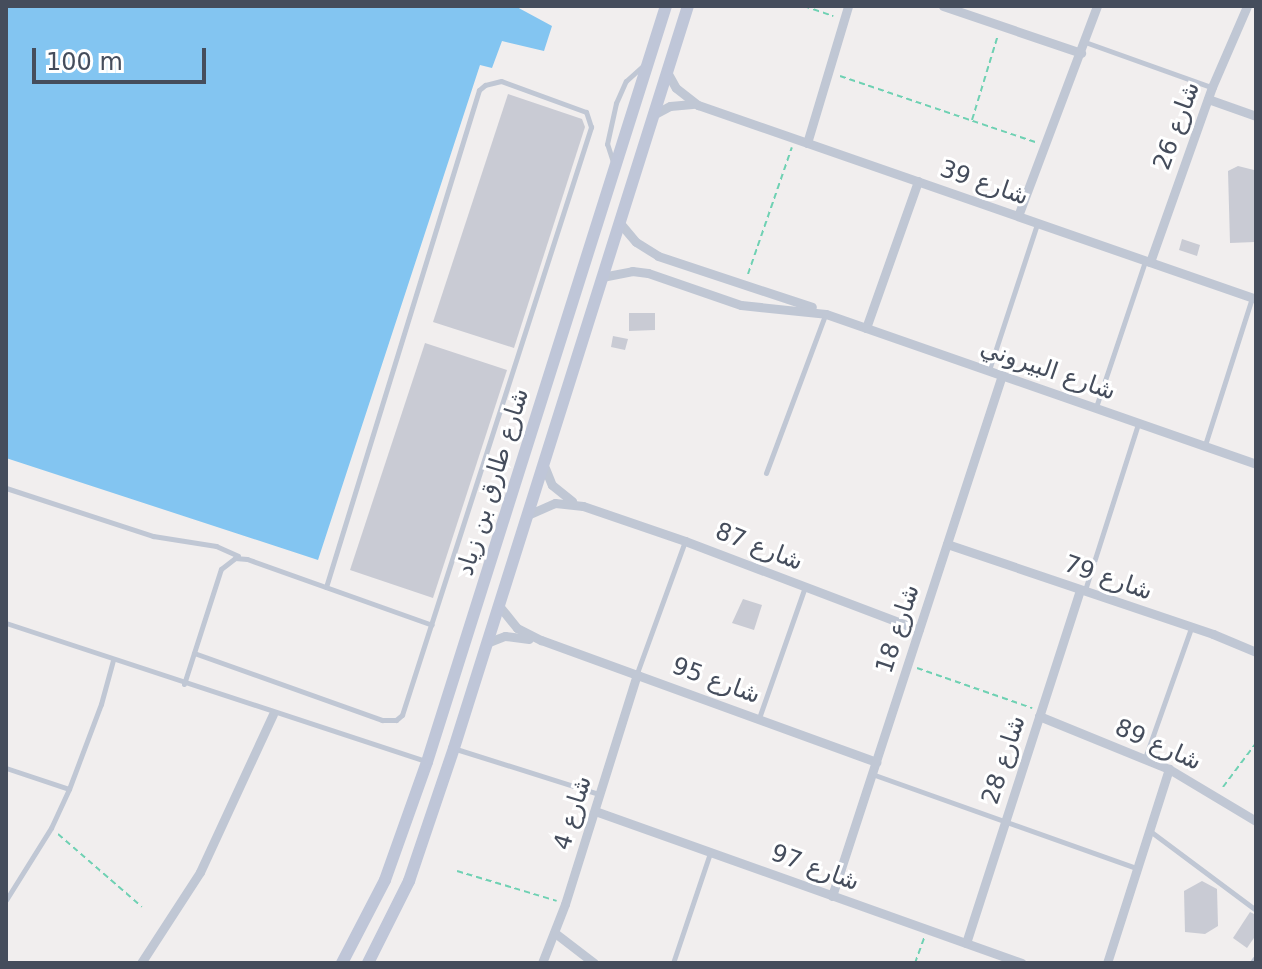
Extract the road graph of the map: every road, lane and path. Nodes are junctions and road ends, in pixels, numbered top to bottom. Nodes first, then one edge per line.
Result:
1 (666, 6) edge
2 (688, 6) edge
3 (804, 6) edge
4 (848, 6) edge
5 (854, 6) edge
6 (943, 6) edge
7 (1097, 6) edge
8 (1247, 6) edge
9 (956, 8) edge
10 (846, 20) junction
11 (1001, 26) junction
12 (1084, 42) junction
13 (1081, 53) junction
14 (667, 72) junction
15 (829, 72) junction
16 (1212, 87) junction
17 (1208, 99) junction
18 (698, 105) junction
19 (653, 115) junction
20 (1256, 116) edge
21 (972, 120) junction
22 (795, 139) junction
23 (807, 143) junction
24 (1044, 144) junction
25 (918, 181) junction
26 (1018, 216) junction
27 (619, 222) junction
28 (1037, 223) junction
29 (1147, 261) junction
30 (602, 277) junction
31 (744, 286) junction
32 (1255, 295) edge
33 (826, 314) junction
34 (866, 328) junction
35 (989, 370) junction
36 (1002, 375) junction
37 (1096, 408) junction
38 (1138, 422) junction
39 (1205, 445) junction
40 (1256, 464) edge
41 (545, 468) junction
42 (766, 473) dead end
43 (6, 488) edge
44 (583, 506) junction
45 (530, 514) junction
46 (685, 541) junction
47 (947, 544) junction
48 (241, 558) junction
49 (805, 586) junction
50 (326, 587) junction
51 (1082, 590) junction
52 (479, 600) junction
53 (500, 607) junction
54 (6, 623) edge
55 (432, 625) junction
56 (1191, 627) junction
57 (919, 630) junction
58 (541, 640) junction
59 (489, 642) junction
60 (1256, 652) edge
61 (194, 653) junction
62 (113, 660) junction
63 (908, 665) junction
64 (637, 674) junction
65 (184, 684) junction
66 (273, 714) junction
67 (1040, 714) junction
68 (759, 718) junction
69 (1256, 743) edge
70 (454, 748) junction
71 (1144, 759) junction
72 (427, 762) junction
73 (876, 762) junction
74 (6, 768) edge
75 (1169, 769) junction
76 (872, 774) junction
77 (69, 789) junction
78 (600, 794) junction
79 (1217, 795) junction
80 (595, 811) junction
81 (1005, 821) junction
82 (1256, 821) edge
83 (51, 828) junction
84 (1149, 830) junction
85 (710, 852) junction
86 (1137, 868) junction
87 (457, 871) dead end
88 (7, 896) edge
89 (832, 896) junction
90 (565, 904) junction
91 (142, 907) dead end
92 (1256, 910) edge
93 (926, 929) junction
94 (555, 933) junction
95 (966, 943) junction
96 (369, 962) edge
97 (141, 963) edge
98 (342, 963) edge
99 (542, 963) edge
100 (594, 963) edge
101 (673, 963) edge
102 (915, 963) edge
103 (1022, 963) edge
104 (1107, 963) edge

1 - 52 main road, شارع طارق بن زياد
2 - 14 main road, شارع طارق بن زياد
3 - 10 path
4 - 10 street
5 - 10 street
6 - 9 street
7 - 12 street
8 - 16 street, شارع 26
9 - 11 street
10 - 15 street
11 - 13 street
11 - 21 path
12 - 13 street
12 - 16 lane
13 - 24 street
14 - 18 street, شارع 39
14 - 19 main road, شارع طارق بن زياد
15 - 21 path
15 - 23 street
16 - 17 street, شارع 26
17 - 20 street
17 - 29 street, شارع 26
18 - 19 street, شارع 39
18 - 22 street, شارع 39
19 - 27 main road, شارع طارق بن زياد
21 - 24 path
22 - 23 street, شارع 39
22 - 31 path
23 - 25 street, شارع 39
24 - 26 street
25 - 26 street, شارع 39
25 - 34 street
26 - 28 street, شارع 39
27 - 30 main road, شارع طارق بن زياد
27 - 31 street, شارع البيروني
28 - 29 street, شارع 39
28 - 35 lane
29 - 32 street, شارع 39
29 - 37 lane
30 - 33 street, شارع البيروني
30 - 41 main road, شارع طارق بن زياد
31 - 33 street, شارع البيروني
32 - 39 lane
33 - 34 street, شارع البيروني
33 - 42 lane
34 - 35 street, شارع البيروني
35 - 36 street, شارع البيروني
36 - 37 street, شارع البيروني
36 - 47 street, شارع 18
37 - 38 street, شارع البيروني
38 - 39 street, شارع البيروني
38 - 51 lane
39 - 40 street, شارع البيروني
41 - 44 street, شارع 87
41 - 45 main road, شارع طارق بن زياد
43 - 48 lane
44 - 45 street, شارع 87
44 - 46 street, شارع 87
45 - 53 main road, شارع طارق بن زياد
46 - 49 street, شارع 87
46 - 64 lane
47 - 51 street, شارع 79
47 - 57 street, شارع 18
48 - 50 lane
48 - 61 lane
49 - 57 street, شارع 87
49 - 68 lane
50 - 55 lane
50 - 55 lane
51 - 56 street, شارع 79
51 - 67 street, شارع 28
52 - 53 main road
52 - 72 main road, شارع طارق بن زياد
53 - 58 street, شارع 95
53 - 59 main road, شارع طارق بن زياد
54 - 62 lane
55 - 61 lane
56 - 60 street, شارع 79
56 - 71 lane
57 - 63 street, شارع 18
58 - 59 street, شارع 95
58 - 64 street, شارع 95
59 - 70 main road, شارع طارق بن زياد
61 - 65 lane
62 - 65 lane
62 - 77 lane
63 - 67 path
63 - 73 street, شارع 18
64 - 68 street, شارع 95
64 - 78 street, شارع 4
65 - 66 lane
66 - 72 lane
66 - 97 street
67 - 71 street, شارع 89
67 - 81 street, شارع 28
68 - 73 street, شارع 95
69 - 79 path
70 - 78 lane
70 - 96 main road, شارع طارق بن زياد
71 - 75 street, شارع 89
72 - 98 main road, شارع طارق بن زياد
73 - 76 street, شارع 18
74 - 77 lane
75 - 79 street, شارع 89
75 - 84 street
76 - 81 lane
76 - 89 street, شارع 18
77 - 83 lane
78 - 80 street, شارع 4
79 - 82 street, شارع 89
80 - 85 street, شارع 97
80 - 90 street, شارع 4
81 - 86 lane
81 - 95 street, شارع 28
83 - 88 lane
83 - 91 path
84 - 86 street
84 - 92 lane
85 - 89 street, شارع 97
85 - 101 lane
86 - 104 street
87 - 90 path
89 - 93 street, شارع 97
90 - 94 street, شارع 4
93 - 95 street, شارع 97
93 - 102 path
94 - 99 street, شارع 4
94 - 100 street
95 - 103 street, شارع 97

